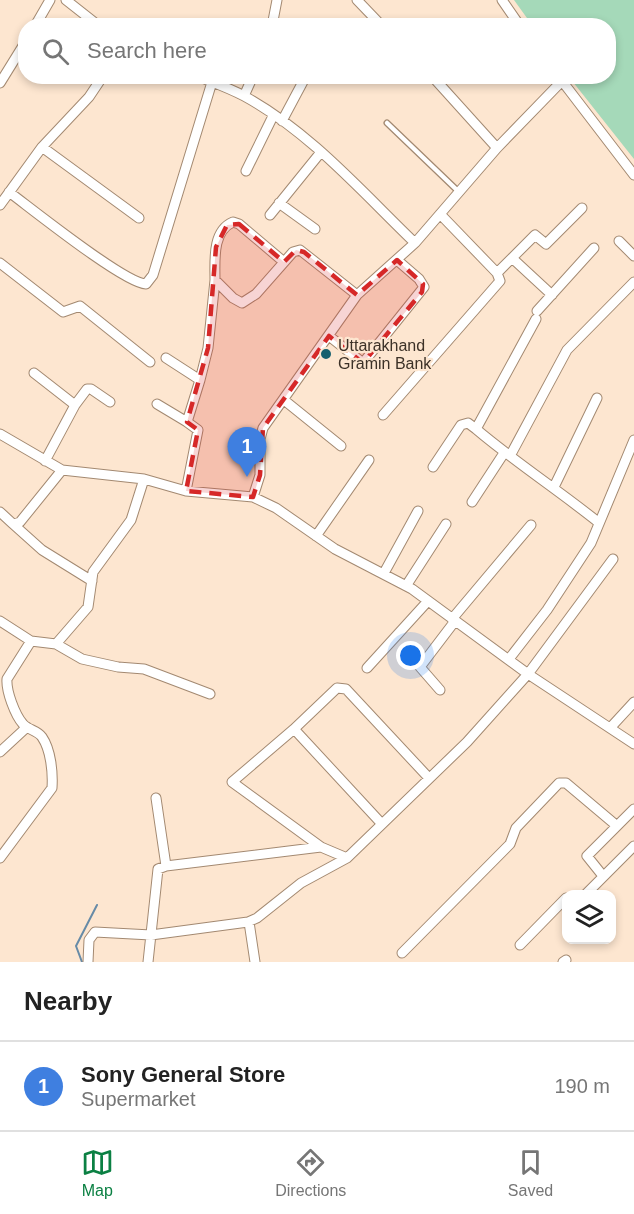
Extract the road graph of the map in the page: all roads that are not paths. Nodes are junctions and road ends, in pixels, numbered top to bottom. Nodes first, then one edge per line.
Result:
1 (50, 0) edge
2 (66, 0) edge
3 (277, 0) edge
4 (357, 0) edge
5 (501, 0) edge
6 (40, 18) edge
7 (89, 18) edge
8 (274, 18) edge
9 (374, 18) edge
10 (514, 18) edge
11 (18, 54) edge
12 (0, 83) edge
13 (98, 84) edge
14 (211, 84) edge
15 (217, 84) edge
16 (250, 84) edge
17 (302, 84) edge
18 (439, 84) edge
19 (555, 84) edge
20 (564, 84) edge
21 (244, 96) junction
22 (273, 116) junction
23 (282, 121) junction
24 (387, 123) dead end
25 (42, 147) junction
26 (497, 148) junction
27 (321, 152) junction
28 (246, 171) dead end
29 (634, 175) edge
30 (9, 192) junction
31 (459, 192) junction
32 (279, 203) junction
33 (0, 205) edge
34 (582, 208) dead end
35 (440, 214) junction
36 (270, 215) dead end
37 (139, 218) dead end
38 (315, 229) dead end
39 (619, 241) dead end
40 (415, 243) junction
41 (594, 248) dead end
42 (634, 256) edge
43 (512, 258) junction
44 (397, 260) junction
45 (284, 262) junction
46 (0, 263) edge
47 (497, 273) junction
48 (215, 280) junction
49 (634, 282) edge
50 (357, 295) junction
51 (552, 295) junction
52 (329, 336) junction
53 (166, 358) dead end
54 (150, 362) dead end
55 (34, 373) dead end
56 (200, 380) junction
57 (597, 398) dead end
58 (284, 400) junction
59 (110, 402) dead end
60 (157, 404) dead end
61 (75, 405) junction
62 (383, 414) dead end
63 (187, 422) junction
64 (476, 429) junction
65 (0, 434) edge
66 (634, 440) edge
67 (340, 446) dead end
68 (507, 455) junction
69 (45, 460) junction
70 (369, 460) dead end
71 (433, 467) dead end
72 (62, 470) junction
73 (144, 479) junction
74 (554, 487) junction
75 (186, 491) junction
76 (253, 497) junction
77 (472, 501) dead end
78 (418, 511) dead end
79 (0, 512) edge
80 (598, 522) junction
81 (13, 524) junction
82 (446, 524) dead end
83 (531, 525) dead end
84 (316, 536) junction
85 (614, 559) dead end
86 (384, 573) junction
87 (92, 582) junction
88 (406, 586) junction
89 (428, 600) junction
90 (454, 620) junction
91 (0, 621) edge
92 (31, 641) junction
93 (56, 644) junction
94 (509, 658) junction
95 (367, 668) dead end
96 (528, 674) junction
97 (440, 690) dead end
98 (210, 694) dead end
99 (634, 702) edge
100 (27, 727) junction
101 (611, 727) junction
102 (294, 729) junction
103 (634, 744) edge
104 (0, 752) edge
105 (428, 777) junction
106 (156, 798) dead end
107 (634, 809) edge
108 (381, 823) junction
109 (617, 826) junction
110 (4, 843) edge
111 (634, 846) edge
112 (321, 847) junction
113 (0, 858) edge
114 (347, 858) junction
115 (166, 866) junction
116 (603, 876) junction
117 (590, 890) edge
118 (562, 903) edge
119 (249, 922) junction
120 (152, 935) junction
121 (520, 945) dead end
122 (402, 953) dead end
123 (88, 962) edge
124 (148, 962) edge
125 (255, 962) edge

1 - 6 street
2 - 7 street
3 - 8 street
4 - 9 street
5 - 10 street
11 - 12 street
13 - 25 street
14 - 30 street
15 - 21 street
16 - 21 street
17 - 23 street
18 - 26 street
19 - 26 street
20 - 29 street
21 - 22 street
22 - 23 street
22 - 28 street
23 - 27 street
24 - 31 lane
25 - 30 street
25 - 37 street
26 - 31 street
27 - 32 street
27 - 40 street
30 - 33 street
31 - 35 street
32 - 36 street
32 - 38 street
34 - 43 street
35 - 40 street
35 - 47 street
39 - 42 street
40 - 44 street
41 - 51 street
43 - 47 street
43 - 51 street
44 - 50 street
44 - 52 street
45 - 48 street
45 - 48 street
45 - 50 street
46 - 54 street
47 - 62 street
48 - 56 street
49 - 68 street
50 - 52 street
51 - 64 street
52 - 58 street
53 - 56 street
55 - 61 street
56 - 63 street
57 - 74 street
58 - 67 street
58 - 76 street
59 - 61 street
60 - 63 street
61 - 69 street
63 - 75 street
64 - 68 street
64 - 71 street
65 - 69 street
66 - 80 street
68 - 74 street
68 - 77 street
69 - 72 street
70 - 84 street
72 - 73 street
72 - 81 street
73 - 75 street
73 - 87 street
74 - 80 street
75 - 76 street
76 - 84 street
78 - 86 street
79 - 81 street
80 - 94 street
81 - 87 street
82 - 88 street
83 - 90 street
84 - 86 street
85 - 96 street
86 - 88 street
87 - 93 street
88 - 89 street
89 - 90 street
89 - 95 street
90 - 94 street
90 - 97 street
91 - 92 street
92 - 93 street
92 - 100 street
93 - 98 street
94 - 96 street
96 - 101 street
96 - 105 street
99 - 101 street
100 - 104 street
100 - 110 street
101 - 103 street
102 - 105 street
102 - 108 street
102 - 112 street
105 - 108 street
106 - 115 street
107 - 109 street
108 - 114 street
109 - 116 street
109 - 122 street
110 - 113 street
111 - 116 street
112 - 114 street
112 - 115 street
114 - 119 street
115 - 120 street
116 - 117 street
118 - 121 street
119 - 120 street
119 - 125 street
120 - 123 street
120 - 124 street

